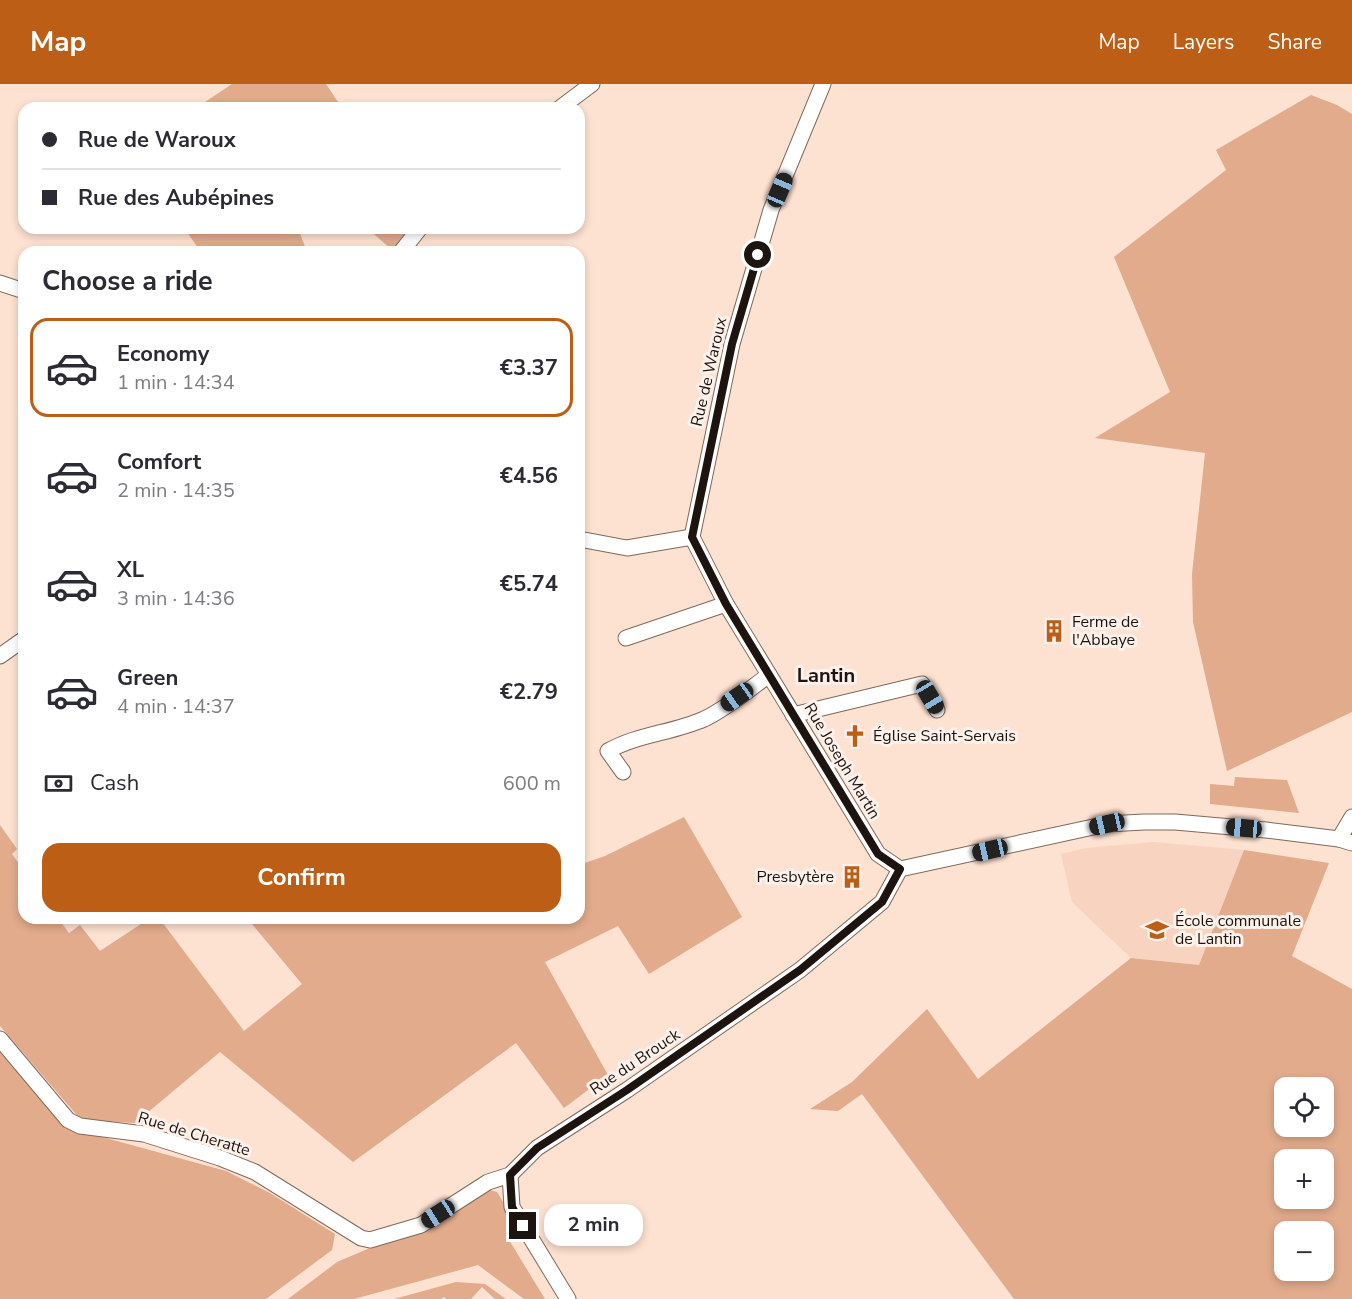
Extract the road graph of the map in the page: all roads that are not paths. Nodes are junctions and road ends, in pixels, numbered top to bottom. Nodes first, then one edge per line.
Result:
1 (592, 84) edge
2 (823, 84) edge
3 (568, 102) edge
4 (415, 234) edge
5 (406, 246) edge
6 (0, 283) edge
7 (18, 289) edge
8 (692, 537) junction
9 (585, 540) edge
10 (726, 604) junction
11 (626, 638) dead end
12 (18, 643) edge
13 (0, 656) edge
14 (769, 675) junction
15 (937, 710) dead end
16 (793, 715) junction
17 (623, 772) dead end
18 (1352, 817) edge
19 (1345, 841) edge
20 (900, 869) junction
21 (0, 1039) edge
22 (510, 1175) junction
23 (361, 1238) joint
24 (568, 1299) edge

1 - 3 street
2 - 8 street, Rue de Waroux
4 - 5 street
6 - 7 street
8 - 9 street
8 - 10 street, Rue Joseph Martin
10 - 11 street
10 - 14 street, Rue Joseph Martin
12 - 13 street
14 - 16 street, Rue Joseph Martin
14 - 17 street
15 - 16 street
16 - 20 street, Rue Joseph Martin
18 - 19 street
19 - 20 street
20 - 22 street, Rue du Brouck
21 - 23 street, Rue de Cheratte
22 - 23 street, Rue du Brouck
22 - 24 street

